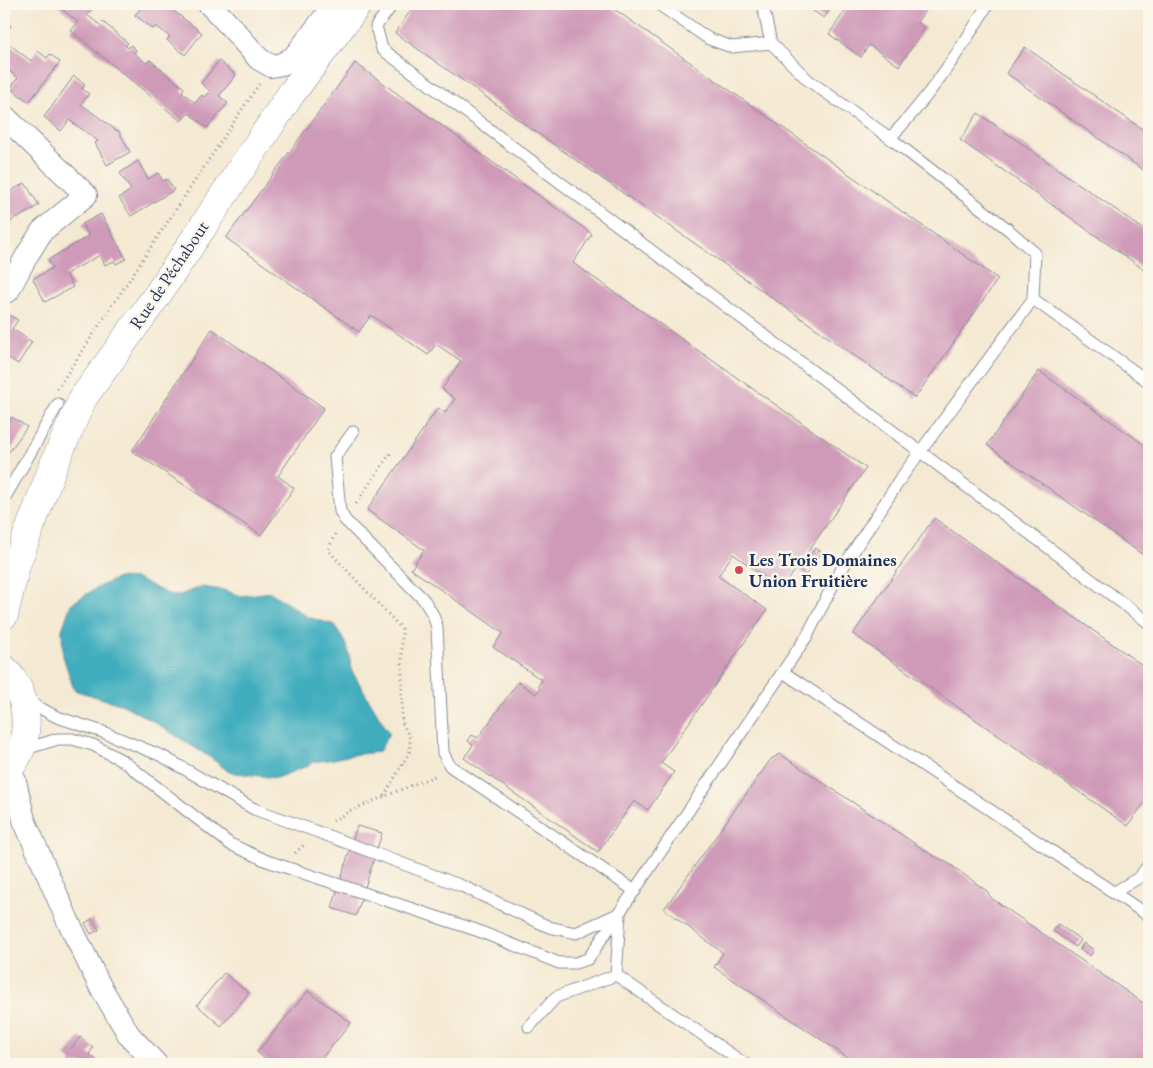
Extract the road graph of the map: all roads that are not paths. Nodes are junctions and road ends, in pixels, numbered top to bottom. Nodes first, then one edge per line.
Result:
1 (209, 4) edge
2 (335, 4) edge
3 (358, 4) edge
4 (393, 4) edge
5 (658, 4) edge
6 (767, 4) edge
7 (988, 4) edge
8 (771, 43) junction
9 (4, 116) edge
10 (890, 138) junction
11 (8, 291) dead end
12 (1034, 299) junction
13 (1149, 382) edge
14 (58, 404) dead end
15 (353, 432) dead end
16 (921, 452) junction
17 (4, 499) edge
18 (10, 576) edge
19 (4, 615) edge
20 (1149, 623) edge
21 (4, 649) edge
22 (783, 672) junction
23 (12, 681) edge
24 (11, 764) edge
25 (4, 809) edge
26 (24, 820) junction
27 (1149, 864) edge
28 (635, 891) junction
29 (1112, 892) junction
30 (620, 913) junction
31 (1149, 916) edge
32 (616, 975) junction
33 (529, 1027) dead end
34 (156, 1064) edge
35 (745, 1064) edge

1 - 2 street
3 - 18 street, Rue de Péchabout
4 - 16 lane
5 - 8 lane
6 - 8 lane
7 - 10 lane
8 - 10 lane
9 - 11 street
10 - 12 lane
12 - 13 lane
12 - 16 lane
14 - 17 lane
15 - 28 lane
16 - 20 lane
16 - 22 lane
18 - 19 street, Rue de Péchabout
21 - 23 street
22 - 28 lane
22 - 29 lane
23 - 24 street
23 - 30 lane
24 - 26 street
24 - 30 lane
25 - 26 street
26 - 34 street
27 - 29 lane
28 - 30 lane
29 - 31 lane
30 - 32 lane
32 - 33 lane
32 - 35 lane

